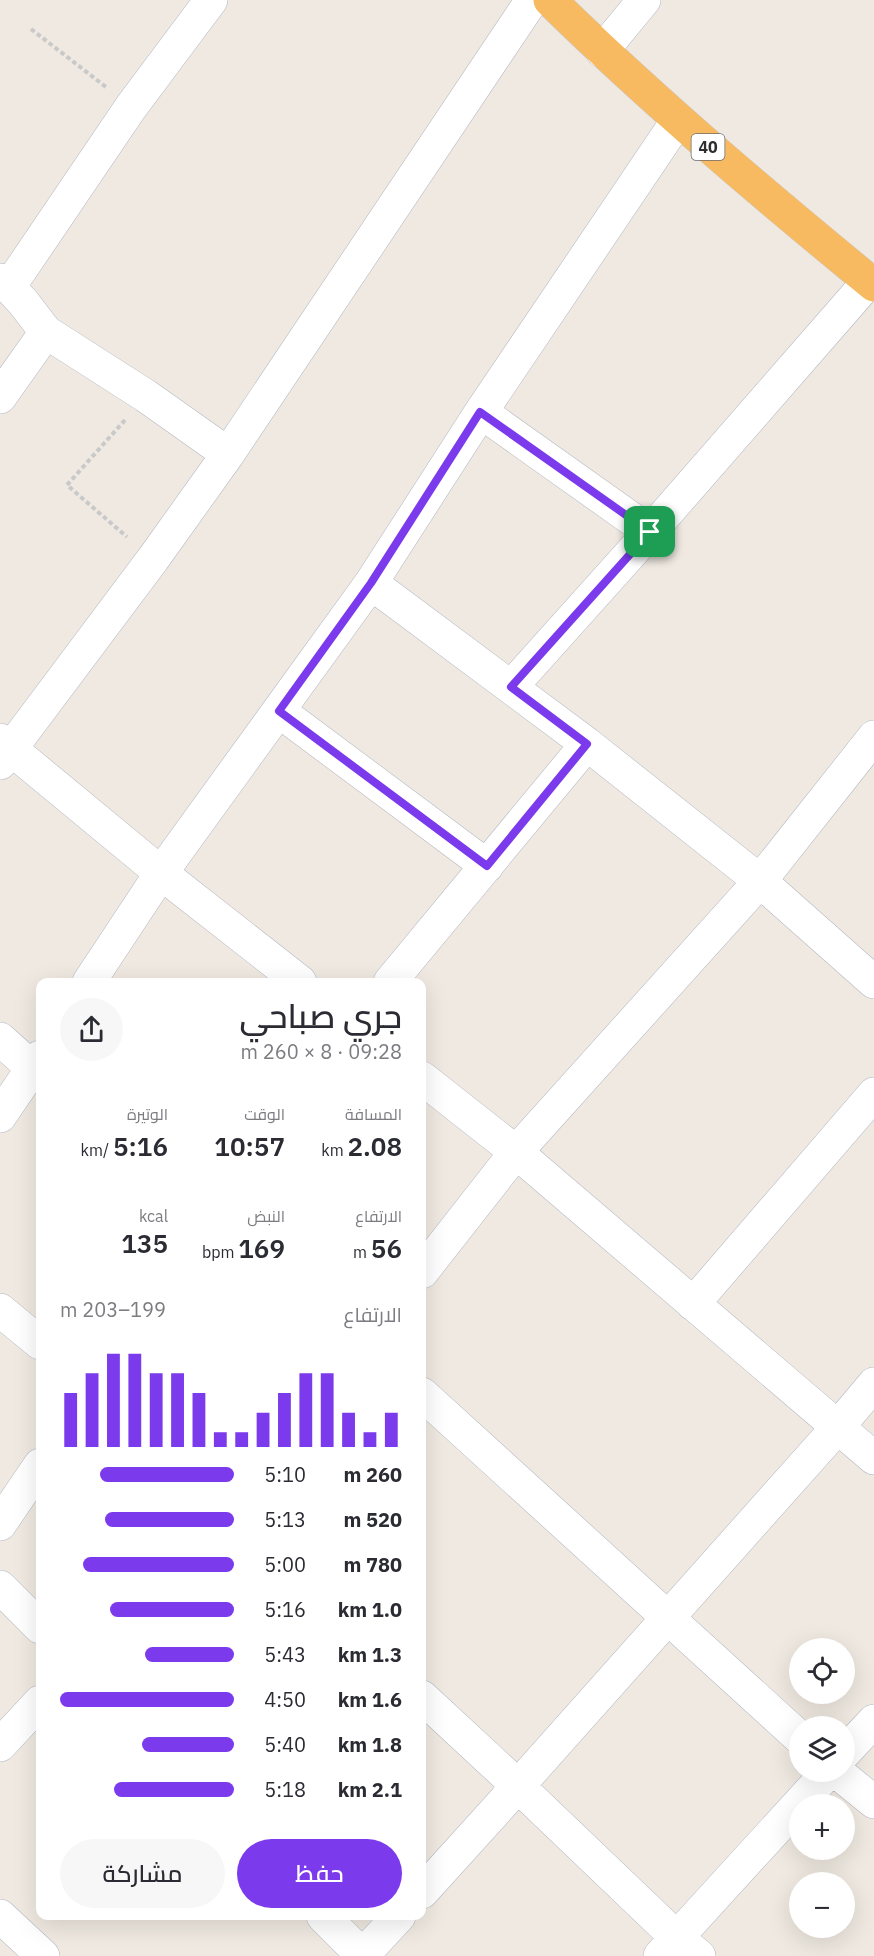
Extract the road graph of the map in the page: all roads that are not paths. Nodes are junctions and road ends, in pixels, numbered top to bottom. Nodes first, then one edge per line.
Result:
1 (211, 0) edge
2 (532, 0) edge
3 (550, 0) edge
4 (644, 0) edge
5 (602, 51) junction
6 (678, 120) junction
7 (5, 283) edge
8 (871, 283) edge
9 (46, 332) junction
10 (0, 397) edge
11 (480, 412) junction
12 (228, 454) junction
13 (650, 532) junction
14 (371, 583) junction
15 (511, 687) junction
16 (279, 711) junction
17 (874, 737) edge
18 (587, 744) junction
19 (3, 750) edge
20 (487, 866) junction
21 (161, 873) junction
22 (760, 881) junction
23 (92, 978) edge
24 (295, 978) edge
25 (393, 978) edge
26 (874, 982) edge
27 (0, 1039) edge
28 (36, 1066) edge
29 (36, 1070) edge
30 (426, 1081) edge
31 (874, 1094) edge
32 (0, 1116) edge
33 (516, 1152) junction
34 (426, 1267) edge
35 (693, 1304) junction
36 (0, 1310) edge
37 (36, 1340) edge
38 (874, 1384) edge
39 (426, 1398) edge
40 (837, 1428) junction
41 (874, 1458) edge
42 (36, 1471) edge
43 (0, 1524) edge
44 (0, 1587) edge
45 (668, 1617) junction
46 (36, 1623) edge
47 (426, 1701) edge
48 (36, 1706) edge
49 (874, 1721) edge
50 (789, 1728) edge
51 (855, 1741) edge
52 (0, 1745) edge
53 (820, 1782) edge
54 (849, 1782) edge
55 (519, 1786) junction
56 (874, 1802) edge
57 (426, 1888) edge
58 (0, 1916) edge
59 (327, 1920) edge
60 (395, 1920) edge
61 (678, 1950) edge
62 (43, 1956) edge
63 (362, 1956) edge

1 - 7 street
2 - 12 street
3 - 5 highway, 40
4 - 5 street
5 - 6 highway, 40
6 - 8 highway, 40
6 - 11 street
7 - 9 street
8 - 13 street
9 - 10 street
9 - 12 street
11 - 13 street
11 - 14 street
12 - 19 street
13 - 15 street
14 - 15 street
14 - 16 street
15 - 18 street
16 - 20 street
16 - 21 street
17 - 22 street
18 - 20 street
18 - 22 street
19 - 21 street
20 - 25 street
21 - 23 street
21 - 24 street
22 - 26 street
22 - 33 street
27 - 28 street
29 - 32 street
30 - 33 street
31 - 35 street
33 - 34 street
33 - 35 street
35 - 40 street
36 - 37 street
38 - 40 street
39 - 45 street
40 - 41 street
40 - 45 street
42 - 43 street
44 - 46 street
45 - 50 street
45 - 55 street
47 - 55 street
48 - 52 street
49 - 51 street
53 - 61 street
54 - 56 street
55 - 57 street
55 - 61 street
58 - 62 street
59 - 63 street
60 - 63 street

